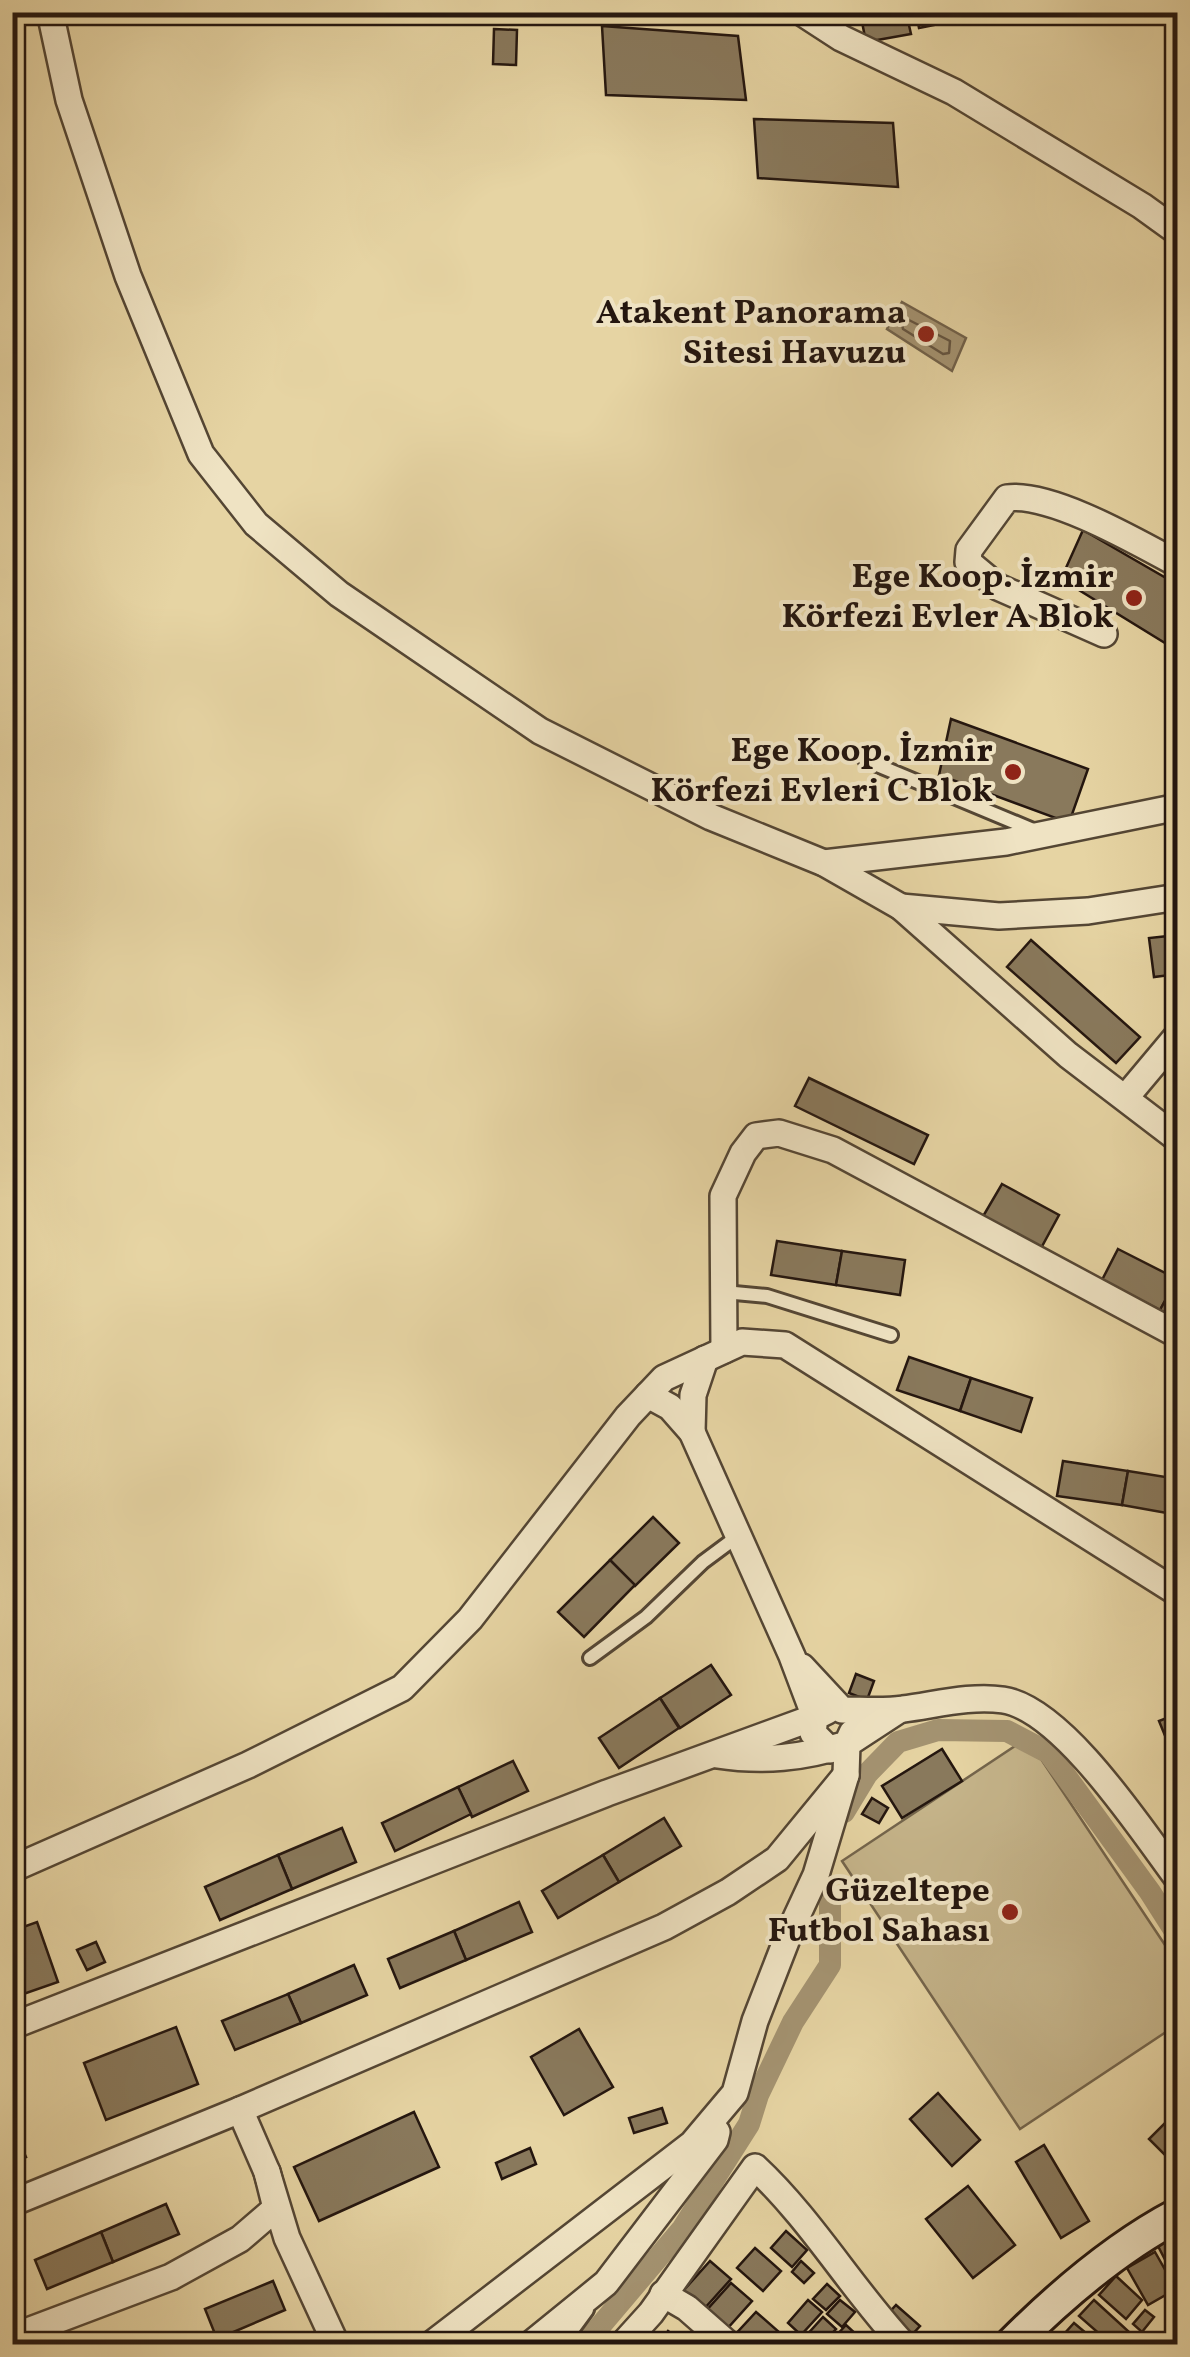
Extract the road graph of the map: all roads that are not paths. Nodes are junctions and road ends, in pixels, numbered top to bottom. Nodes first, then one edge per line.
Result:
1 (50, 12) edge
2 (801, 12) edge
3 (1178, 232) edge
4 (1178, 564) edge
5 (1104, 634) dead end
6 (865, 760) dead end
7 (1178, 806) edge
8 (1042, 834) junction
9 (824, 863) junction
10 (1178, 898) edge
11 (901, 907) junction
12 (1178, 1035) edge
13 (1126, 1097) junction
14 (1178, 1140) edge
15 (724, 1292) junction
16 (891, 1335) dead end
17 (1178, 1335) edge
18 (714, 1354) junction
19 (648, 1395) junction
20 (692, 1432) junction
21 (738, 1535) junction
22 (1178, 1593) edge
23 (792, 1656) junction
24 (590, 1658) dead end
25 (842, 1710) junction
26 (899, 1710) junction
27 (815, 1718) junction
28 (839, 1747) junction
29 (717, 1755) junction
30 (846, 1775) junction
31 (12, 1869) edge
32 (1178, 1878) edge
33 (12, 2026) edge
34 (722, 2108) junction
35 (240, 2110) junction
36 (267, 2172) junction
37 (12, 2204) edge
38 (1178, 2214) edge
39 (606, 2284) junction
40 (663, 2294) junction
41 (12, 2337) edge
42 (330, 2343) edge
43 (432, 2344) edge
44 (531, 2344) edge
45 (562, 2344) edge
46 (623, 2344) edge
47 (728, 2344) edge
48 (903, 2344) edge
49 (1012, 2344) edge

1 - 9 street
2 - 3 street
4 - 5 street
6 - 8 lane
7 - 8 street
8 - 9 street
9 - 11 street
10 - 11 street
11 - 13 street
12 - 13 street
13 - 14 street
15 - 16 lane
15 - 17 street
15 - 18 street
18 - 19 street
18 - 20 street
18 - 22 street
19 - 20 street
19 - 31 street
20 - 21 street
21 - 23 street
21 - 24 lane
23 - 25 street
23 - 27 street
25 - 26 street
25 - 27 street
25 - 28 street
26 - 28 street
26 - 32 street
27 - 28 street
27 - 29 street
28 - 29 street
28 - 30 street
29 - 33 street
30 - 34 street
30 - 35 street
34 - 39 street
34 - 43 street
35 - 36 street
35 - 37 street
36 - 41 street
36 - 42 street
38 - 49 street
39 - 44 street
39 - 45 lane
40 - 46 street
40 - 47 street
40 - 48 street

